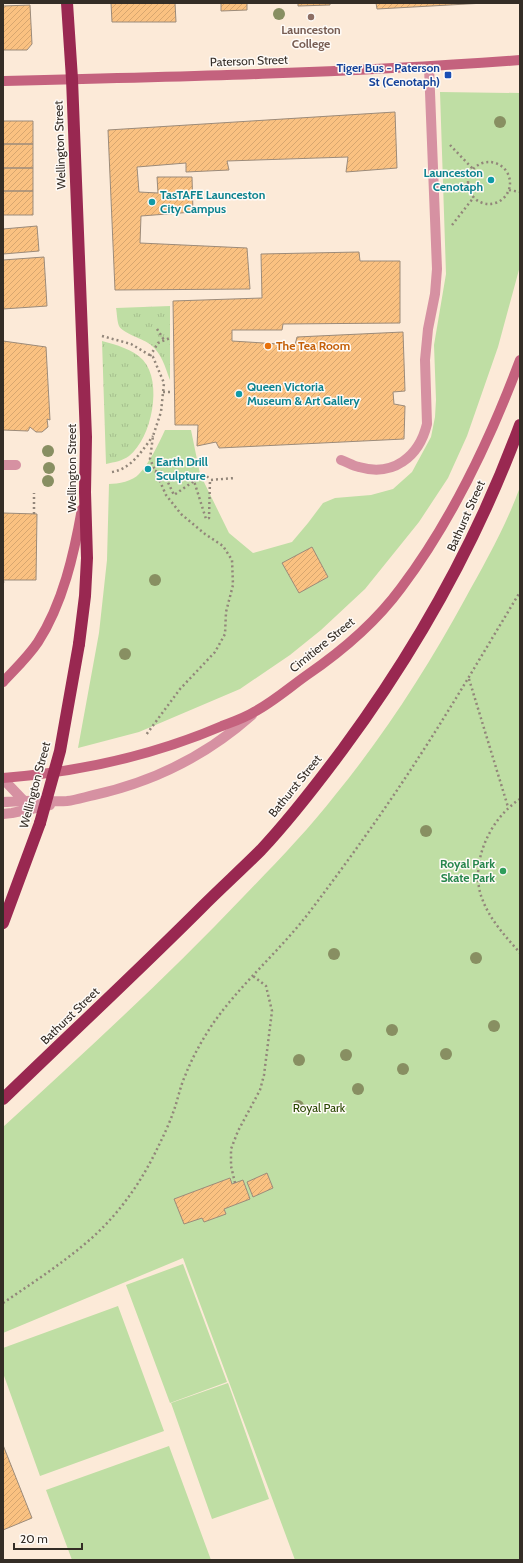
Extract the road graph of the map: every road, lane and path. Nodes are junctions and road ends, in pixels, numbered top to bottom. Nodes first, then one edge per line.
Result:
1 (67, 3) edge
2 (520, 60) edge
3 (429, 67) junction
4 (72, 79) junction
5 (3, 81) edge
6 (432, 138) junction
7 (474, 169) junction
8 (509, 190) junction
9 (520, 192) edge
10 (474, 197) junction
11 (434, 232) junction
12 (157, 329) dead end
13 (102, 336) dead end
14 (170, 338) dead end
15 (164, 340) junction
16 (150, 356) junction
17 (520, 360) edge
18 (163, 392) junction
19 (172, 392) dead end
20 (520, 425) edge
21 (153, 436) junction
22 (341, 460) dead end
23 (3, 465) edge
24 (16, 465) dead end
25 (155, 471) junction
26 (112, 472) dead end
27 (235, 478) dead end
28 (210, 480) junction
29 (194, 481) junction
30 (85, 492) junction
31 (34, 493) dead end
32 (34, 514) dead end
33 (520, 592) edge
34 (468, 678) junction
35 (3, 682) edge
36 (255, 712) junction
37 (145, 736) dead end
38 (3, 778) edge
39 (520, 799) edge
40 (24, 801) junction
41 (68, 801) junction
42 (3, 802) edge
43 (508, 807) junction
44 (3, 814) edge
45 (3, 923) edge
46 (520, 953) edge
47 (253, 976) junction
48 (3, 1099) edge
49 (235, 1183) dead end
50 (3, 1303) edge

1 - 4 highway, Wellington Street
2 - 3 main road, Paterson Street
3 - 4 main road, Paterson Street
3 - 6 street
4 - 5 main road, Paterson Street
4 - 30 highway, Wellington Street
6 - 7 path
6 - 11 street
7 - 8 path
7 - 10 path
8 - 9 path
8 - 10 path
10 - 11 path
11 - 22 street
12 - 15 path
13 - 16 path
14 - 15 path
15 - 16 path
16 - 18 path
17 - 36 main road, Cimitiere Street
18 - 19 path
18 - 21 path
20 - 48 highway, Bathurst Street
21 - 25 path
21 - 26 path
23 - 24 street
25 - 29 path
25 - 37 path
27 - 28 path
28 - 29 path
28 - 29 path
30 - 35 main road
30 - 45 highway, Wellington Street, bridge
31 - 32 path
33 - 34 path
34 - 43 path
34 - 47 path
36 - 38 main road, Cimitiere Street
36 - 41 street
38 - 40 street
39 - 43 path
40 - 41 street
40 - 42 street
41 - 44 street
43 - 46 path
47 - 49 path
47 - 50 path

